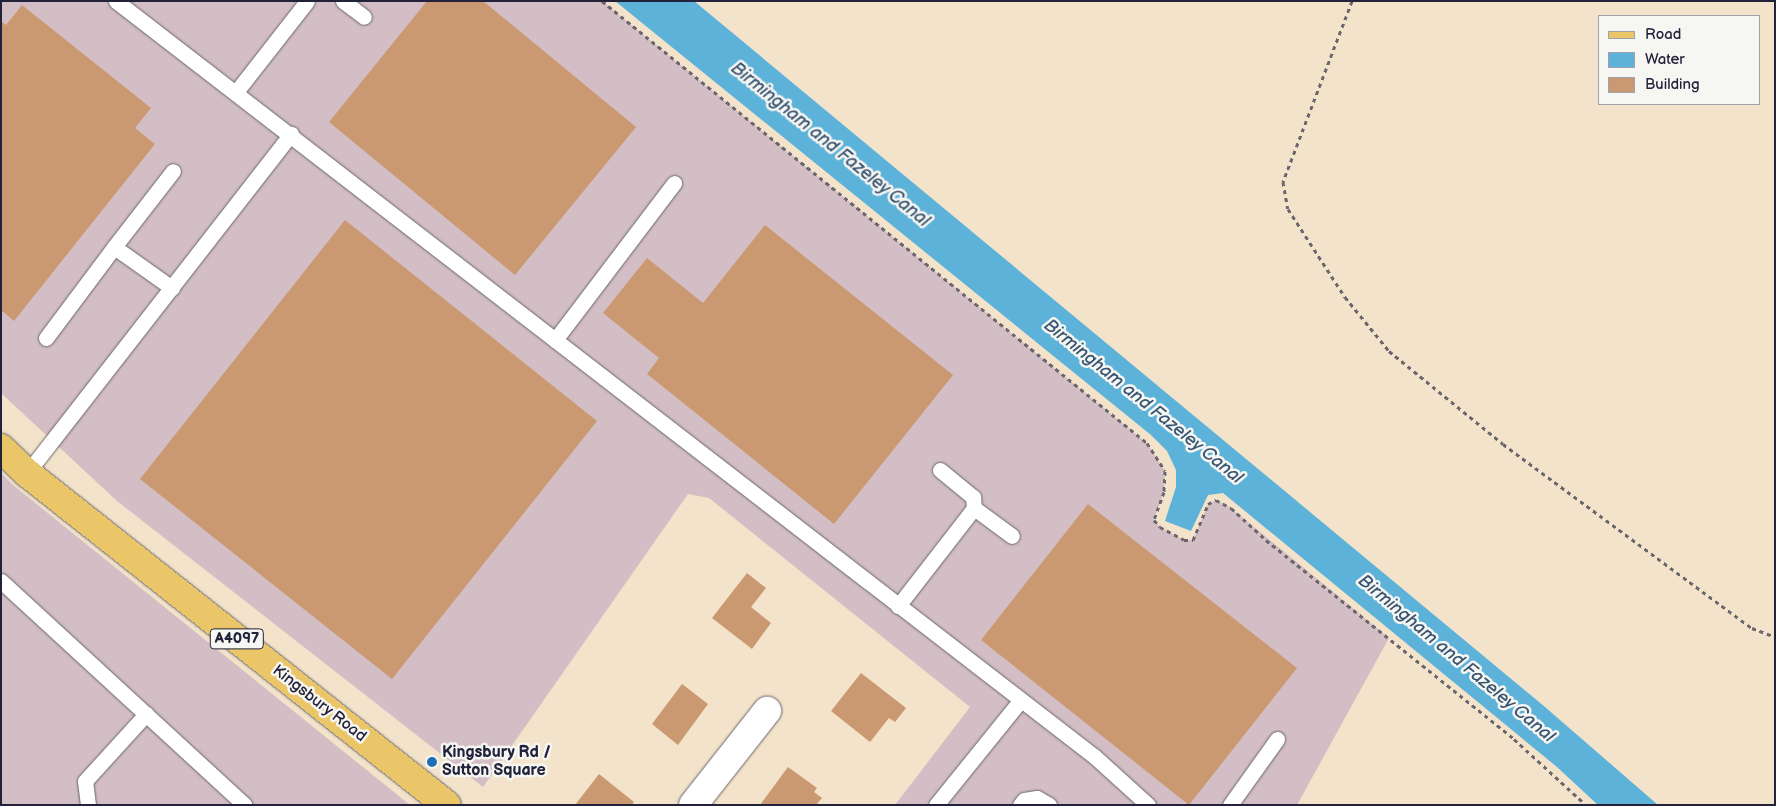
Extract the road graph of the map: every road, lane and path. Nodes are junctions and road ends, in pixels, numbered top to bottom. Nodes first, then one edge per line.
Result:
1 (116, 1) edge
2 (307, 1) edge
3 (343, 1) edge
4 (602, 1) edge
5 (1352, 1) edge
6 (364, 17) dead end
7 (236, 92) junction
8 (291, 134) junction
9 (173, 171) dead end
10 (674, 183) dead end
11 (114, 247) junction
12 (172, 288) junction
13 (46, 338) dead end
14 (555, 340) junction
15 (1, 442) edge
16 (1, 448) edge
17 (940, 470) dead end
18 (27, 473) junction
19 (974, 508) junction
20 (1012, 536) dead end
21 (1, 581) edge
22 (898, 606) junction
23 (1775, 637) edge
24 (1020, 701) junction
25 (767, 711) dead end
26 (146, 714) junction
27 (1277, 739) dead end
28 (88, 805) edge
29 (245, 805) edge
30 (446, 805) edge
31 (693, 805) edge
32 (936, 805) edge
33 (1020, 805) edge
34 (1049, 805) edge
35 (1148, 805) edge
36 (1230, 805) edge
37 (1586, 805) edge

1 - 7 lane
2 - 7 lane
3 - 6 lane
4 - 37 path
5 - 23 path
7 - 8 lane
8 - 12 lane
8 - 14 lane
9 - 11 lane
10 - 14 lane
11 - 12 lane
11 - 13 lane
12 - 18 lane
14 - 22 lane
15 - 18 main road, Kingsbury Road / A4097
16 - 18 main road, Kingsbury Road / A4097
17 - 19 lane
18 - 30 main road, Kingsbury Road / A4097
19 - 20 lane
19 - 22 lane
21 - 26 lane
22 - 24 lane
24 - 32 lane
24 - 35 lane
25 - 31 street
26 - 28 lane
26 - 29 lane
27 - 36 lane
33 - 34 lane

